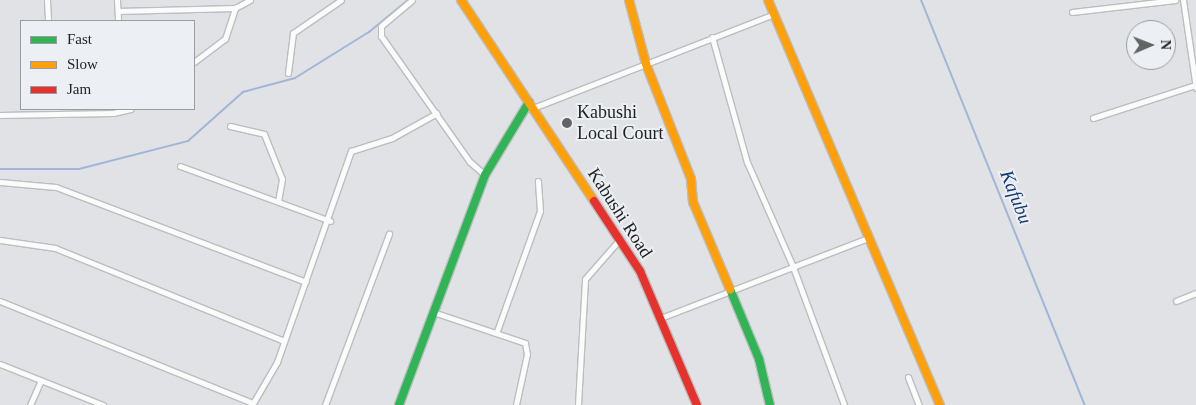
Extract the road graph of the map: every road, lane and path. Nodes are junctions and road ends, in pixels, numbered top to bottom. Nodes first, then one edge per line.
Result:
1 (47, 0) edge
2 (118, 0) edge
3 (250, 0) edge
4 (341, 0) edge
5 (412, 0) edge
6 (461, 0) edge
7 (629, 0) edge
8 (768, 0) edge
9 (1175, 0) edge
10 (1183, 0) edge
11 (235, 8) junction
12 (118, 11) junction
13 (1072, 12) dead end
14 (774, 14) junction
15 (48, 20) edge
16 (118, 20) edge
17 (712, 37) junction
18 (195, 61) edge
19 (646, 64) junction
20 (288, 74) dead end
21 (1195, 87) edge
22 (531, 105) junction
23 (114, 111) edge
24 (48, 112) edge
25 (437, 113) junction
26 (0, 115) edge
27 (1092, 118) dead end
28 (230, 126) dead end
29 (180, 166) dead end
30 (485, 175) junction
31 (538, 181) dead end
32 (0, 182) edge
33 (278, 202) junction
34 (330, 221) junction
35 (389, 234) dead end
36 (868, 238) junction
37 (620, 239) junction
38 (0, 240) edge
39 (793, 267) junction
40 (306, 282) junction
41 (730, 291) junction
42 (1196, 293) edge
43 (0, 301) edge
44 (1176, 301) dead end
45 (433, 312) junction
46 (663, 316) junction
47 (497, 331) junction
48 (284, 341) junction
49 (0, 364) edge
50 (908, 377) dead end
51 (41, 380) junction
52 (252, 404) edge
53 (30, 405) edge
54 (104, 405) edge
55 (325, 405) edge
56 (399, 405) edge
57 (516, 405) edge
58 (578, 405) edge
59 (697, 405) edge
60 (770, 405) edge
61 (844, 405) edge
62 (919, 405) edge
63 (940, 405) edge

1 - 15 street
2 - 12 street
3 - 11 street
4 - 20 street
5 - 25 street
6 - 22 street, Kabushi Road
7 - 19 street
8 - 14 street
9 - 13 street
10 - 21 street
11 - 12 street
11 - 18 street
12 - 16 street
14 - 17 street
14 - 36 street
17 - 19 street
17 - 39 street
19 - 22 street
19 - 41 street
21 - 27 street
22 - 30 street
22 - 37 street, Kabushi Road
23 - 24 street
24 - 26 street
25 - 30 street
25 - 34 street
28 - 33 street
29 - 33 street
30 - 45 street
31 - 47 street
32 - 40 street
33 - 34 street
34 - 40 street
35 - 55 street
36 - 39 street
36 - 63 street
37 - 46 street, Kabushi Road
37 - 58 street
38 - 48 street
39 - 41 street
39 - 61 street
40 - 48 street
41 - 46 street
41 - 60 street
42 - 44 street
43 - 52 street
45 - 47 street
45 - 56 street
46 - 59 street, Kabushi Road
47 - 57 street
48 - 52 street
49 - 51 street
50 - 62 street
51 - 53 street
51 - 54 street

